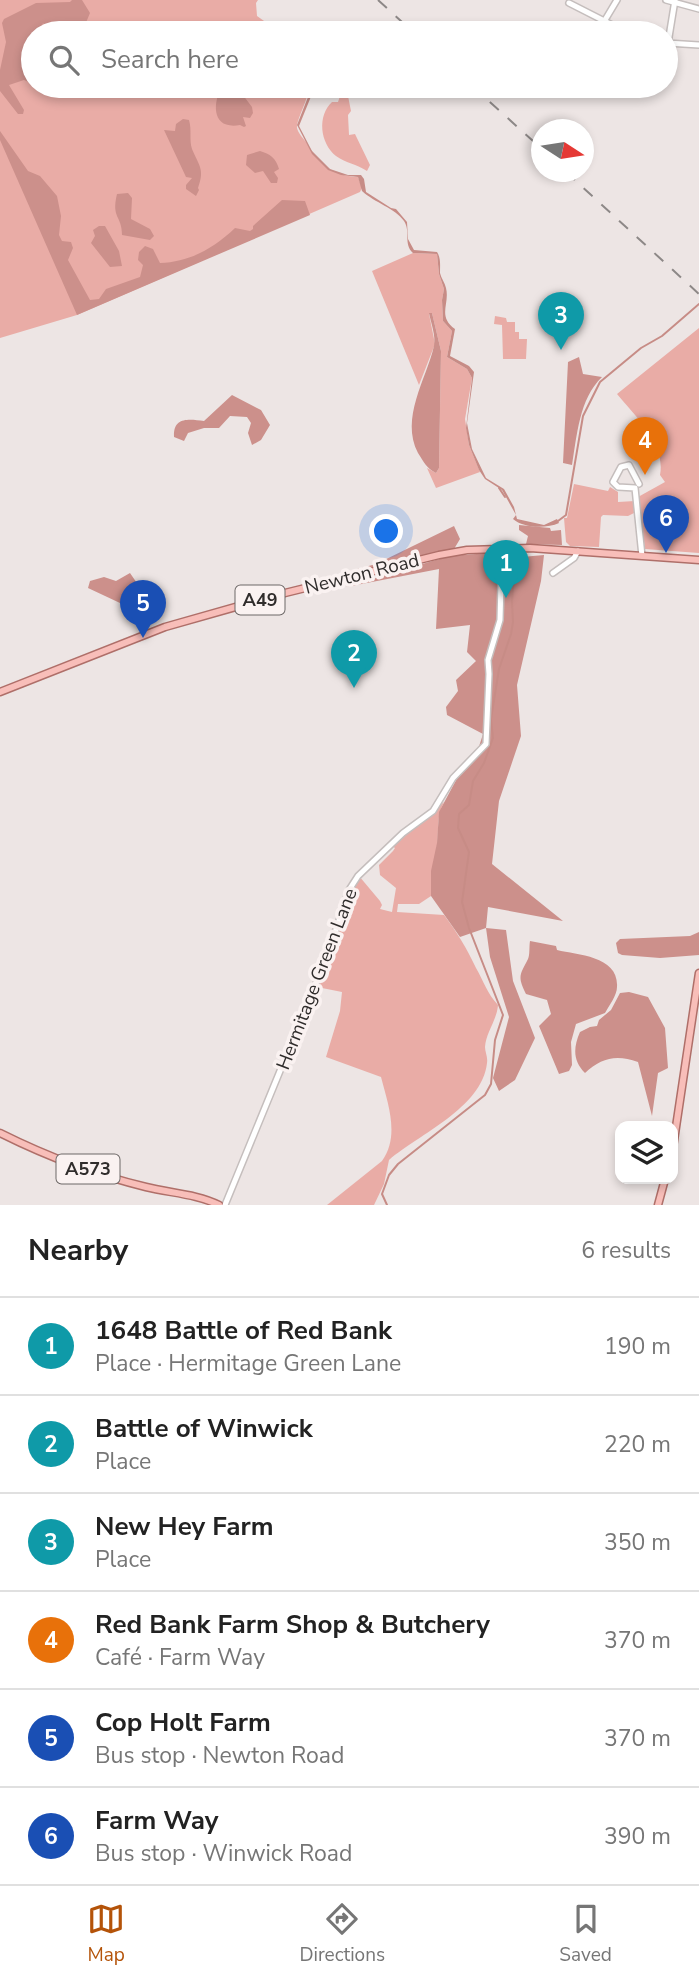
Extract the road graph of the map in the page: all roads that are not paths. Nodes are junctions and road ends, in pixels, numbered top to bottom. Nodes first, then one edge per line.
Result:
1 (617, 0) edge
2 (666, 0) edge
3 (675, 1) edge
4 (566, 2) edge
5 (699, 9) edge
6 (605, 20) joint
7 (671, 21) edge
8 (678, 44) edge
9 (699, 45) edge
10 (639, 484) dead end
11 (502, 548) junction
12 (578, 551) junction
13 (642, 556) junction
14 (699, 560) edge
15 (553, 573) dead end
16 (0, 692) edge
17 (699, 973) edge
18 (677, 1121) edge
19 (0, 1133) edge
20 (664, 1184) edge
21 (219, 1205) edge
22 (226, 1205) edge
23 (658, 1205) edge

1 - 6 street
2 - 3 street
3 - 5 street
3 - 7 street
4 - 6 street
8 - 9 street
10 - 13 street
11 - 12 main road, Newton Road / A49
11 - 16 main road, Newton Road / A49
11 - 22 street, Hermitage Green Lane
12 - 13 main road, A49
12 - 15 street
13 - 14 main road, A49
17 - 18 main road
19 - 21 main road, A573
20 - 23 main road

